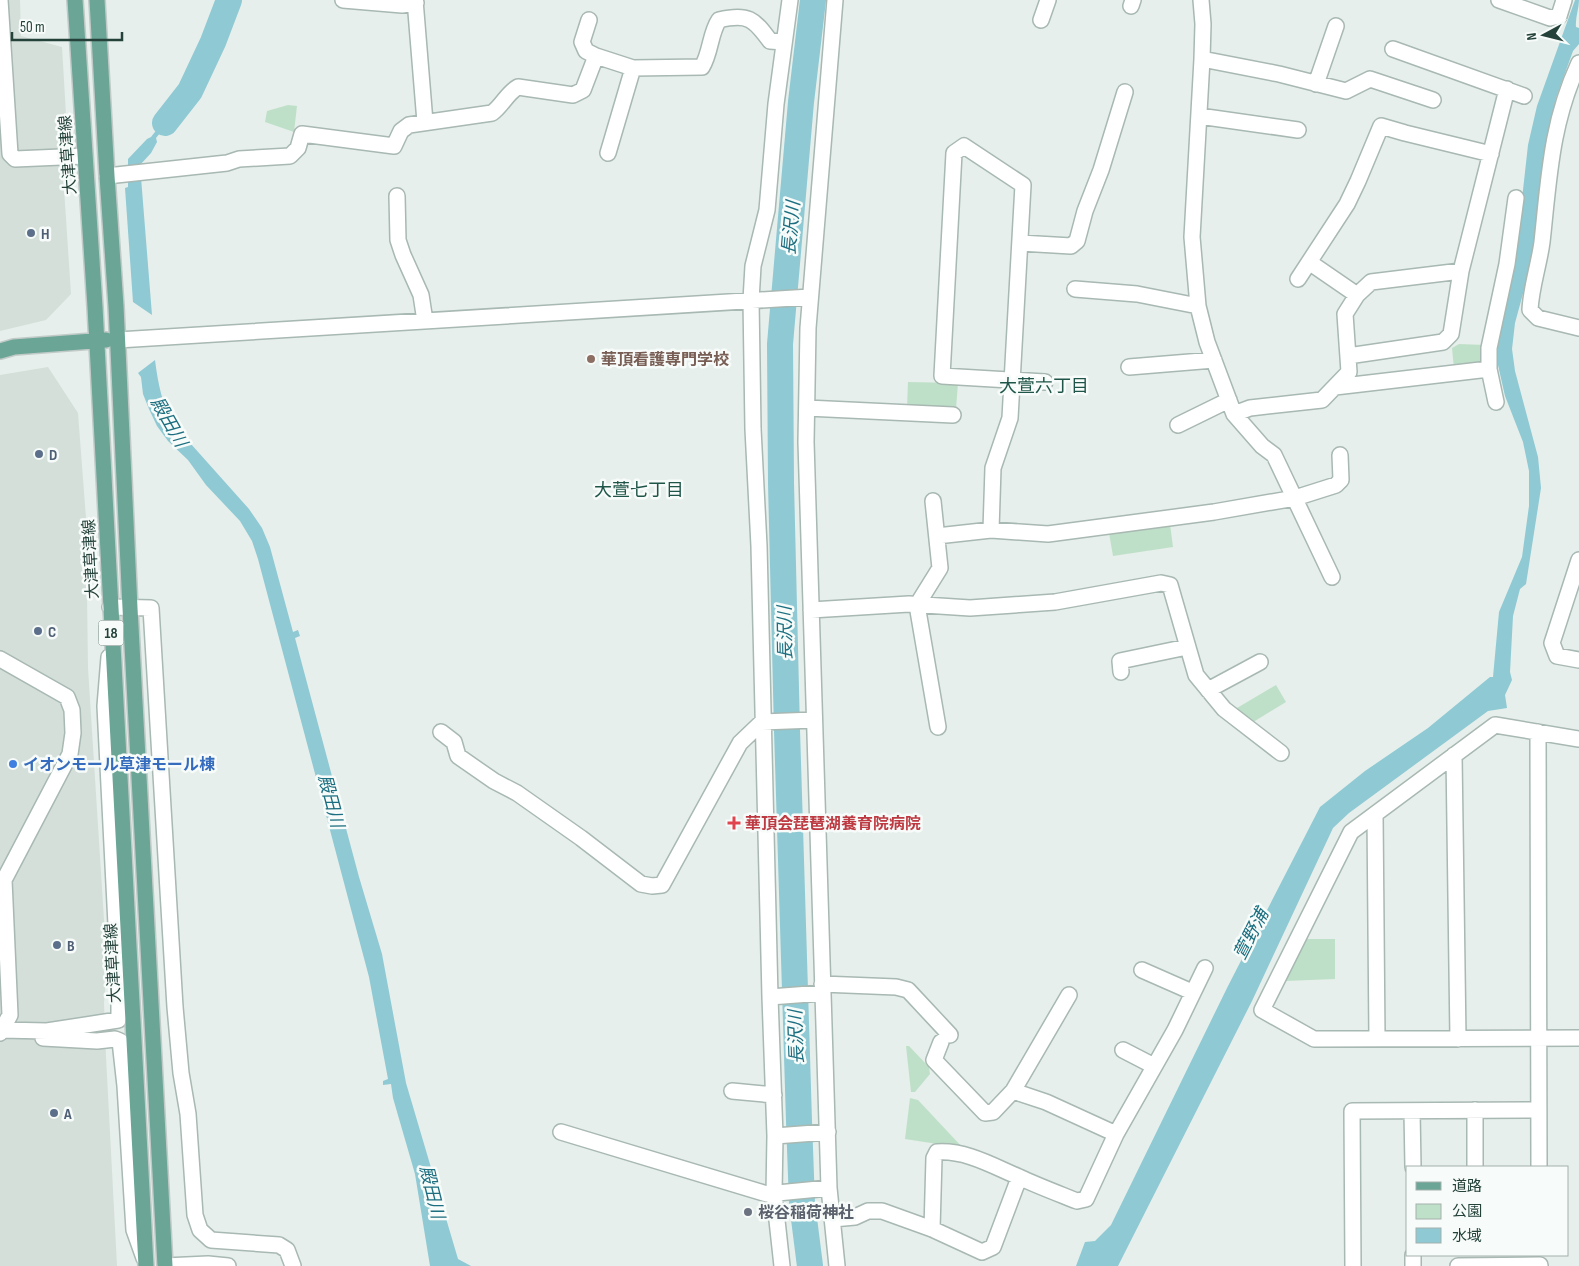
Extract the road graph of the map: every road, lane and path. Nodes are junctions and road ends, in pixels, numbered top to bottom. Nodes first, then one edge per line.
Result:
1 (0, 0) edge
2 (76, 0) edge
3 (97, 0) edge
4 (342, 0) edge
5 (790, 0) edge
6 (835, 0) edge
7 (1048, 0) edge
8 (1201, 0) edge
9 (1499, 0) edge
10 (1564, 0) edge
11 (415, 2) edge
12 (589, 20) dead end
13 (1040, 20) dead end
14 (1336, 26) dead end
15 (784, 42) junction
16 (1393, 48) dead end
17 (596, 56) junction
18 (1202, 60) junction
19 (1579, 63) edge
20 (633, 68) junction
21 (1316, 84) junction
22 (1507, 89) junction
23 (1125, 92) dead end
24 (1524, 96) dead end
25 (1433, 100) dead end
26 (1199, 116) junction
27 (424, 122) junction
28 (1298, 130) dead end
29 (608, 153) dead end
30 (1490, 154) junction
31 (84, 156) junction
32 (7, 160) edge
33 (107, 176) junction
34 (397, 196) dead end
35 (1516, 198) dead end
36 (1020, 243) junction
37 (1309, 262) junction
38 (1461, 271) junction
39 (1298, 279) dead end
40 (1076, 289) dead end
41 (1357, 295) junction
42 (805, 298) junction
43 (755, 300) junction
44 (1198, 306) junction
45 (424, 321) junction
46 (1579, 328) edge
47 (118, 340) junction
48 (96, 341) junction
49 (0, 351) edge
50 (1348, 356) junction
51 (1214, 360) junction
52 (1129, 367) dead end
53 (1489, 369) junction
54 (1012, 380) junction
55 (1046, 382) dead end
56 (1335, 387) junction
57 (1496, 402) dead end
58 (1232, 407) junction
59 (806, 408) junction
60 (953, 415) dead end
61 (1178, 425) dead end
62 (1340, 455) dead end
63 (1295, 498) junction
64 (934, 501) dead end
65 (991, 530) junction
66 (937, 536) junction
67 (1579, 560) edge
68 (1332, 577) dead end
69 (917, 604) junction
70 (110, 607) junction
71 (130, 608) junction
72 (810, 610) junction
73 (111, 628) junction
74 (1187, 647) junction
75 (0, 659) edge
76 (1579, 660) edge
77 (1260, 662) dead end
78 (1121, 672) dead end
79 (1208, 690) junction
80 (810, 720) junction
81 (765, 722) junction
82 (938, 727) dead end
83 (441, 732) dead end
84 (1538, 732) junction
85 (1579, 739) edge
86 (1281, 753) dead end
87 (1454, 754) junction
88 (1375, 814) junction
89 (1205, 968) dead end
90 (1142, 970) dead end
91 (820, 990) junction
92 (1192, 992) junction
93 (1068, 995) dead end
94 (773, 997) junction
95 (0, 1035) edge
96 (1458, 1038) junction
97 (1539, 1038) junction
98 (1579, 1038) edge
99 (1377, 1039) junction
100 (1123, 1050) dead end
101 (1154, 1066) junction
102 (1013, 1090) junction
103 (732, 1091) dead end
104 (774, 1095) junction
105 (1475, 1110) junction
106 (1539, 1110) junction
107 (1412, 1111) junction
108 (561, 1132) dead end
109 (824, 1132) junction
110 (1116, 1134) junction
111 (780, 1136) junction
112 (1413, 1166) edge
113 (1475, 1166) edge
114 (1539, 1166) edge
115 (1019, 1178) junction
116 (824, 1188) junction
117 (779, 1193) junction
118 (833, 1219) junction
119 (932, 1229) junction
120 (1540, 1262) edge
121 (146, 1264) edge
122 (165, 1266) edge
123 (228, 1266) edge
124 (293, 1266) edge
125 (782, 1266) edge
126 (836, 1266) edge
127 (1352, 1266) edge
128 (1458, 1266) edge
129 (1476, 1266) edge

1 - 32 street
2 - 31 main road, 大津草津線 / 18
3 - 33 main road, 18
4 - 11 street
5 - 15 street
6 - 42 street
7 - 13 street
8 - 18 street
9 - 10 street
11 - 27 street
12 - 17 street
14 - 21 street
15 - 20 street
15 - 43 street
16 - 22 street
17 - 20 street
17 - 27 street
18 - 21 street
18 - 26 street
19 - 46 street
20 - 29 street
21 - 25 street
22 - 24 street
22 - 30 street
23 - 36 street
26 - 28 street
26 - 44 street
27 - 33 street
30 - 37 street
30 - 38 street
31 - 32 street
31 - 48 main road, 大津草津線 / 18
33 - 47 main road, 18
34 - 45 street
35 - 53 street
36 - 54 street
36 - 54 street
37 - 39 street
37 - 41 street
38 - 41 street
38 - 50 street
40 - 44 street
41 - 50 street
42 - 43 street
42 - 59 street
43 - 45 street
43 - 81 street
44 - 51 street
45 - 47 street
47 - 48 main road
47 - 71 main road, 18
48 - 49 main road
48 - 70 main road, 大津草津線 / 18
50 - 56 street
51 - 52 street
51 - 58 street
53 - 56 street
53 - 57 street
54 - 55 street
54 - 65 street
56 - 58 street
58 - 61 street
58 - 63 street
59 - 60 street
59 - 72 street
62 - 63 street
63 - 65 street
63 - 68 street
64 - 66 street
65 - 66 street
66 - 69 street
67 - 76 street
69 - 72 street
69 - 74 street
69 - 82 street
70 - 71 street
70 - 73 main road, 大津草津線 / 18
71 - 122 main road, 18
71 - 124 street
72 - 80 street
73 - 95 street
73 - 121 main road, 大津草津線 / 18
74 - 78 street
74 - 79 street
75 - 95 street
77 - 79 street
79 - 86 street
80 - 81 street
80 - 91 street
81 - 83 street
81 - 94 street
84 - 85 street
84 - 87 street
84 - 97 street
87 - 88 street
87 - 96 street
88 - 99 street
88 - 99 street
89 - 92 street
90 - 92 street
91 - 94 street
91 - 102 street
91 - 109 street
92 - 101 street
93 - 102 street
94 - 104 street
95 - 121 street
96 - 97 street
96 - 99 street
97 - 98 street
97 - 106 street
100 - 101 street
101 - 110 street
102 - 110 street
103 - 104 street
104 - 111 street
105 - 106 street
105 - 107 street
105 - 113 street
106 - 114 street
107 - 112 street
107 - 127 street
108 - 117 street
109 - 111 street
109 - 116 street
110 - 115 street
111 - 117 street
115 - 119 street
115 - 119 street
116 - 117 street
116 - 118 street
117 - 125 street
118 - 119 street
118 - 126 street
120 - 129 street
122 - 123 street
128 - 129 street

